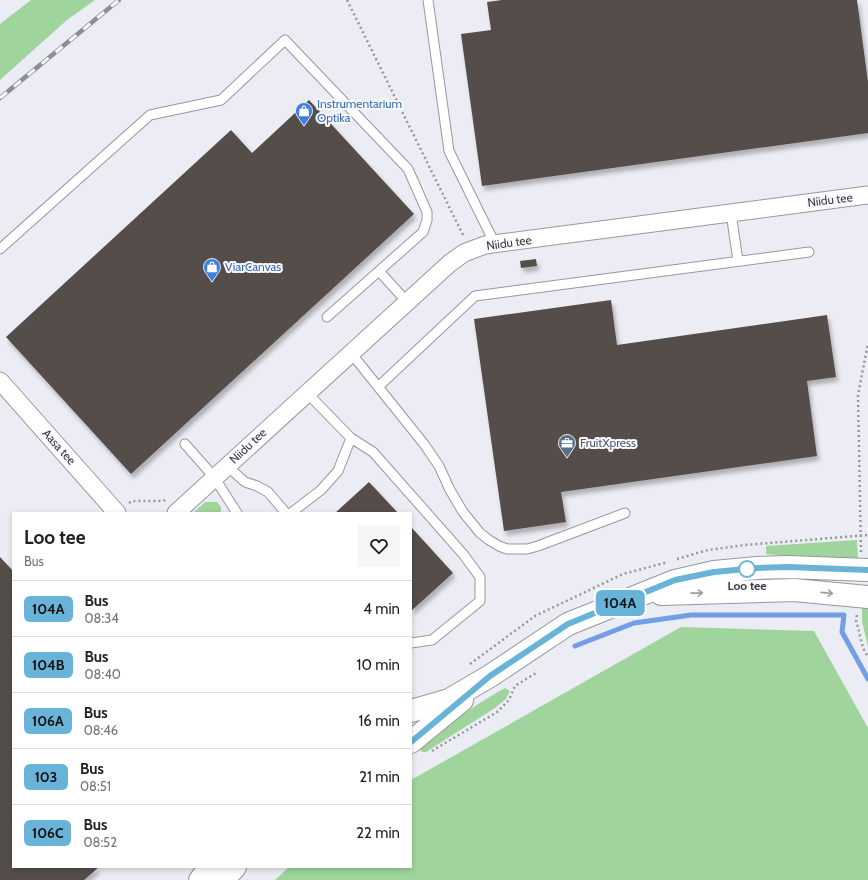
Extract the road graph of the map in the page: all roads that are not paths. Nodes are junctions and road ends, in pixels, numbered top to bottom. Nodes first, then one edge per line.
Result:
1 (428, 0) edge
2 (868, 195) edge
3 (731, 213) junction
4 (491, 237) junction
5 (0, 249) edge
6 (809, 252) dead end
7 (738, 261) junction
8 (379, 271) junction
9 (407, 302) junction
10 (327, 317) dead end
11 (351, 353) junction
12 (0, 381) edge
13 (378, 387) junction
14 (307, 393) junction
15 (351, 438) junction
16 (185, 444) dead end
17 (227, 466) junction
18 (214, 478) junction
19 (116, 512) edge
20 (177, 512) edge
21 (235, 512) edge
22 (285, 512) edge
23 (291, 512) edge
24 (625, 512) dead end
25 (865, 563) edge
26 (644, 594) junction
27 (862, 605) edge
28 (412, 643) edge
29 (490, 676) junction
30 (412, 712) edge
31 (412, 741) edge
32 (210, 868) edge
33 (234, 868) edge
34 (200, 880) edge
35 (223, 880) edge

1 - 4 lane
2 - 3 street, Niidu tee
3 - 4 street, Niidu tee
3 - 7 lane
4 - 9 street, Niidu tee
5 - 8 lane
6 - 7 lane
7 - 13 lane
8 - 9 lane
8 - 10 lane
9 - 11 street, Niidu tee
11 - 13 lane
11 - 14 street, Niidu tee
12 - 19 street, Aasa tee
13 - 24 lane
14 - 15 lane
14 - 17 street, Niidu tee
15 - 23 lane
15 - 28 lane
16 - 18 lane
17 - 18 street, Niidu tee
17 - 22 lane
18 - 20 street, Niidu tee
18 - 21 lane
25 - 26 street
26 -> 27 street
26 - 29 street
29 - 30 street
29 - 31 street
32 - 34 street
33 - 35 street

